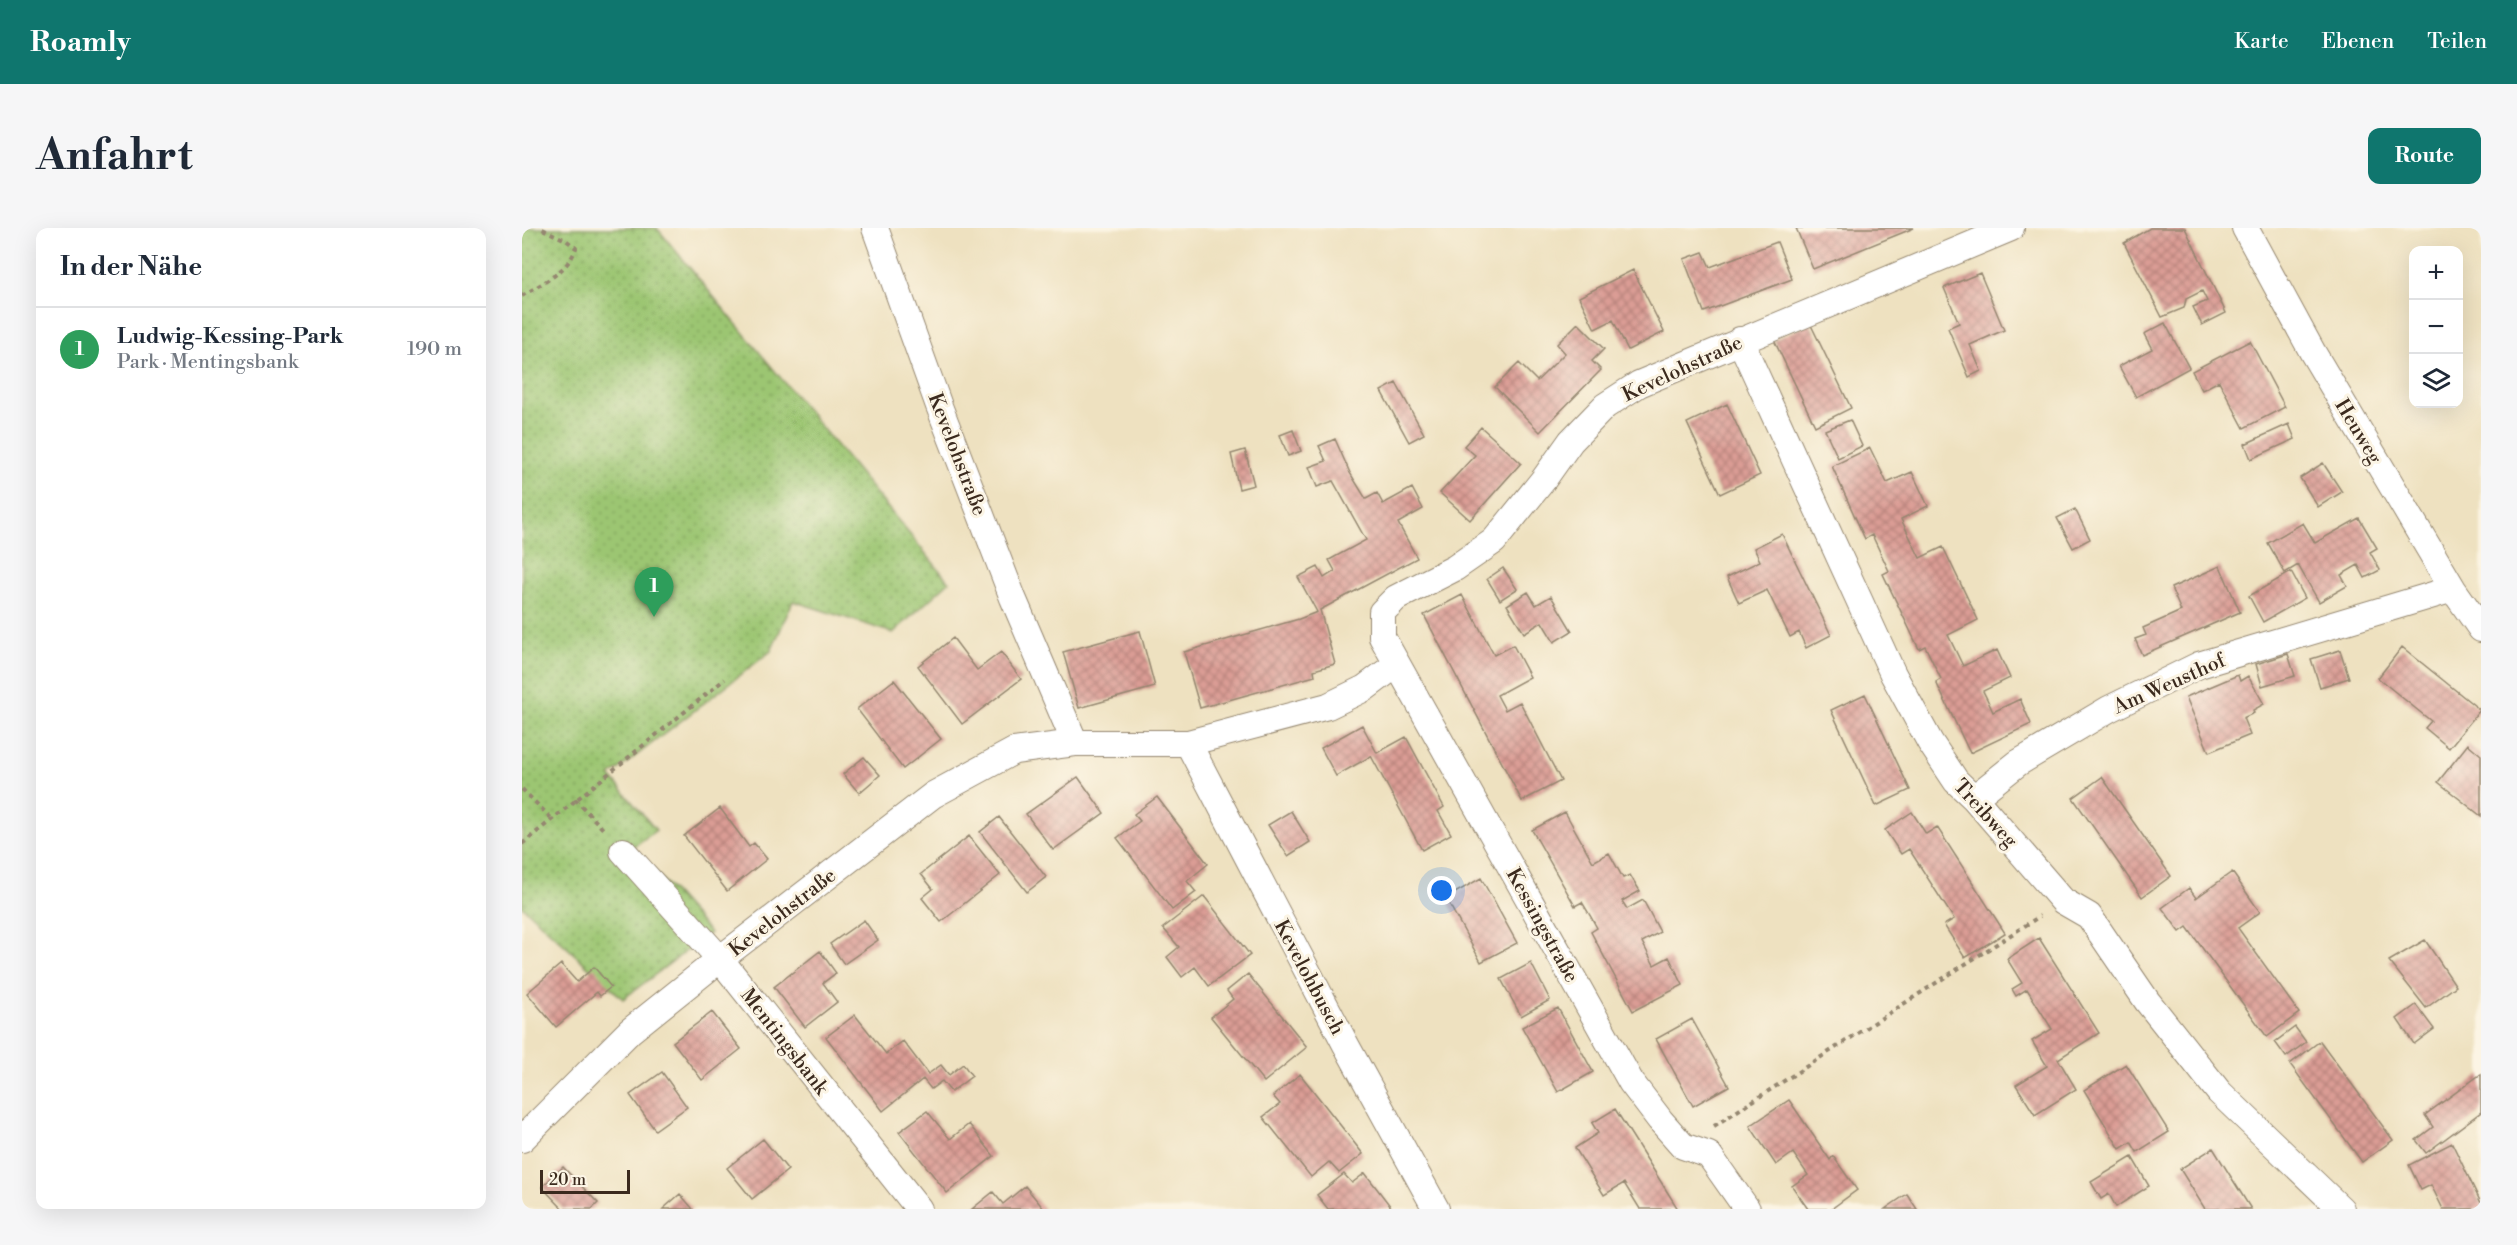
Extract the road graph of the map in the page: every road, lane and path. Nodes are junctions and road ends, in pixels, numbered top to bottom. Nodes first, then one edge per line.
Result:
1 (540, 228) edge
2 (875, 228) edge
3 (2011, 228) edge
4 (2245, 228) edge
5 (522, 296) edge
6 (1740, 340) junction
7 (2452, 588) junction
8 (1382, 612) joint
9 (2481, 629) edge
10 (1397, 664) junction
11 (725, 679) dead end
12 (1075, 743) junction
13 (1188, 743) junction
14 (522, 789) edge
15 (1974, 798) junction
16 (575, 799) junction
17 (552, 819) junction
18 (522, 844) edge
19 (623, 851) joint
20 (2063, 901) junction
21 (720, 959) junction
22 (522, 1139) edge
23 (1683, 1146) junction
24 (919, 1209) edge
25 (1436, 1209) edge
26 (1747, 1209) edge
27 (2341, 1209) edge

1 - 5 path
2 - 12 street, Kevelohstraße
3 - 6 street, Kevelohstraße
4 - 7 street, Heuweg
6 - 8 street, Kevelohstraße
6 - 15 street, Treibweg
7 - 9 street, Heuweg
7 - 15 street, Am Weusthof
8 - 10 street, Kessingstraße
10 - 13 street, Kevelohstraße
10 - 23 street, Kessingstraße
11 - 16 path
12 - 13 street, Kevelohstraße
12 - 21 street, Kevelohstraße
13 - 25 street, Kevelohbusch
14 - 17 path
15 - 20 street, Treibweg
16 - 17 path
16 - 19 path
17 - 18 path
19 - 21 street, Mentingsbank
20 - 23 path
20 - 27 street, Treibweg
21 - 22 street, Kevelohstraße
21 - 24 street, Mentingsbank
23 - 26 street, Kessingstraße

